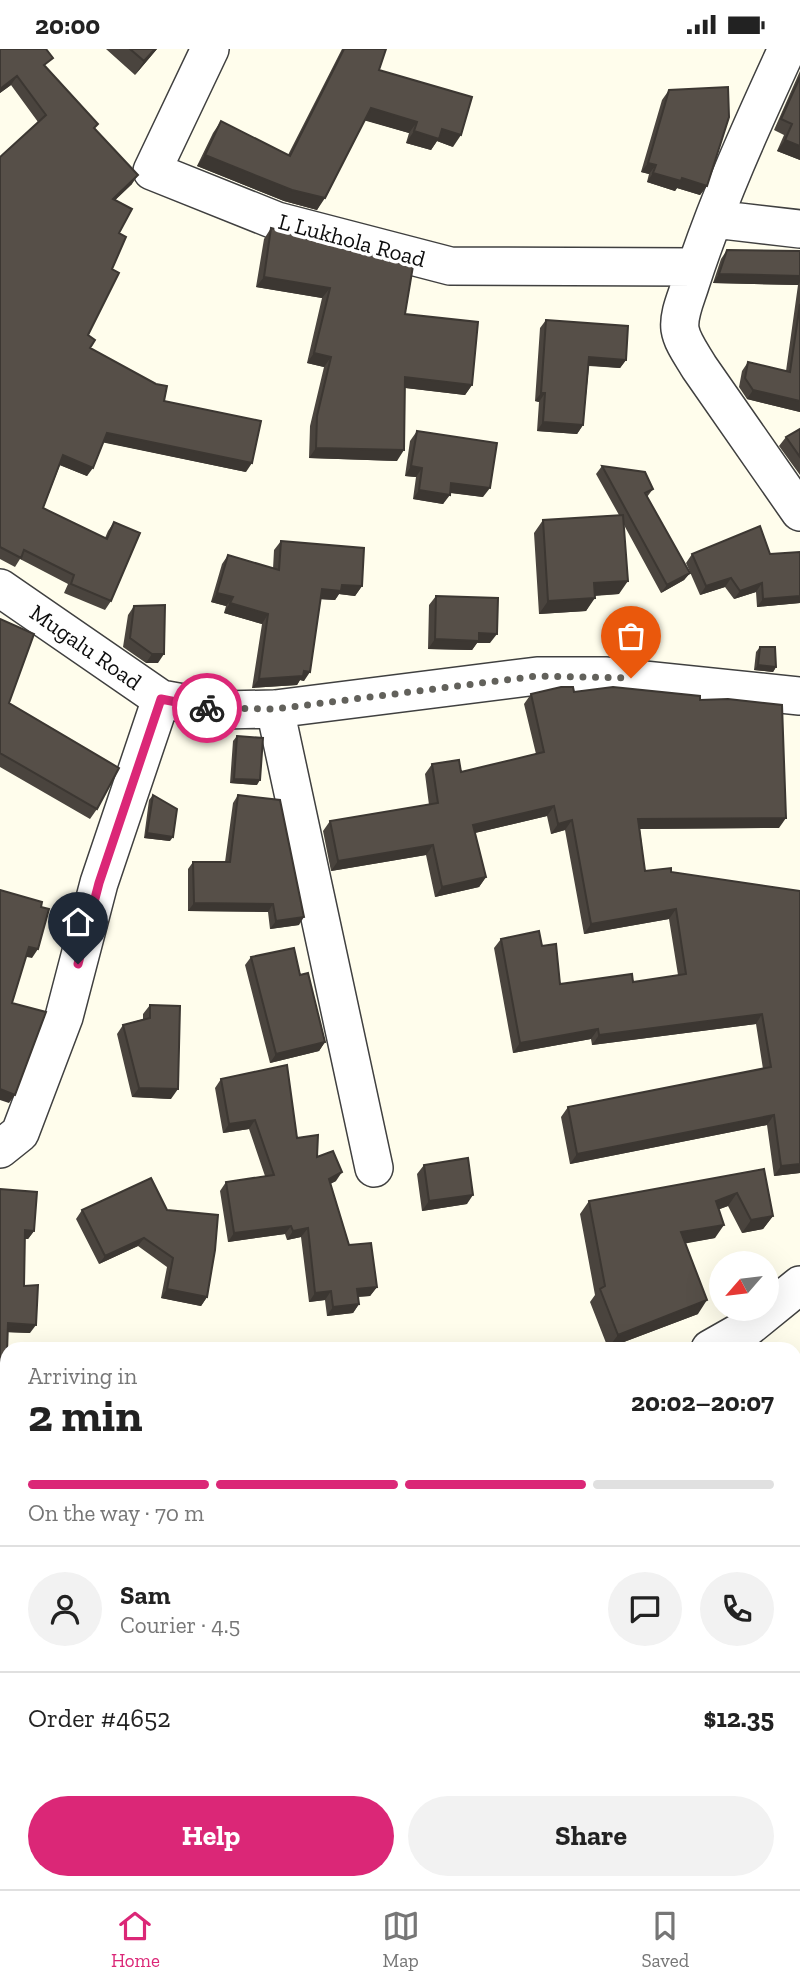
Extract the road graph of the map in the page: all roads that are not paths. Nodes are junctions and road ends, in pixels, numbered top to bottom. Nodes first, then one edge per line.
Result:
1 (211, 49) edge
2 (787, 49) edge
3 (714, 219) junction
4 (800, 229) edge
5 (696, 267) junction
6 (800, 512) edge
7 (0, 588) edge
8 (800, 696) edge
9 (161, 699) junction
10 (275, 709) junction
11 (0, 1149) edge
12 (374, 1168) dead end
13 (800, 1285) edge
14 (751, 1338) edge

1 - 5 street, L Lukhola Road
2 - 3 street
3 - 4 street
3 - 5 street
5 - 6 street
7 - 9 street, Mugalu Road
8 - 10 street, Mugalu Road
9 - 10 street, Mugalu Road
9 - 11 street
10 - 12 street
13 - 14 street

